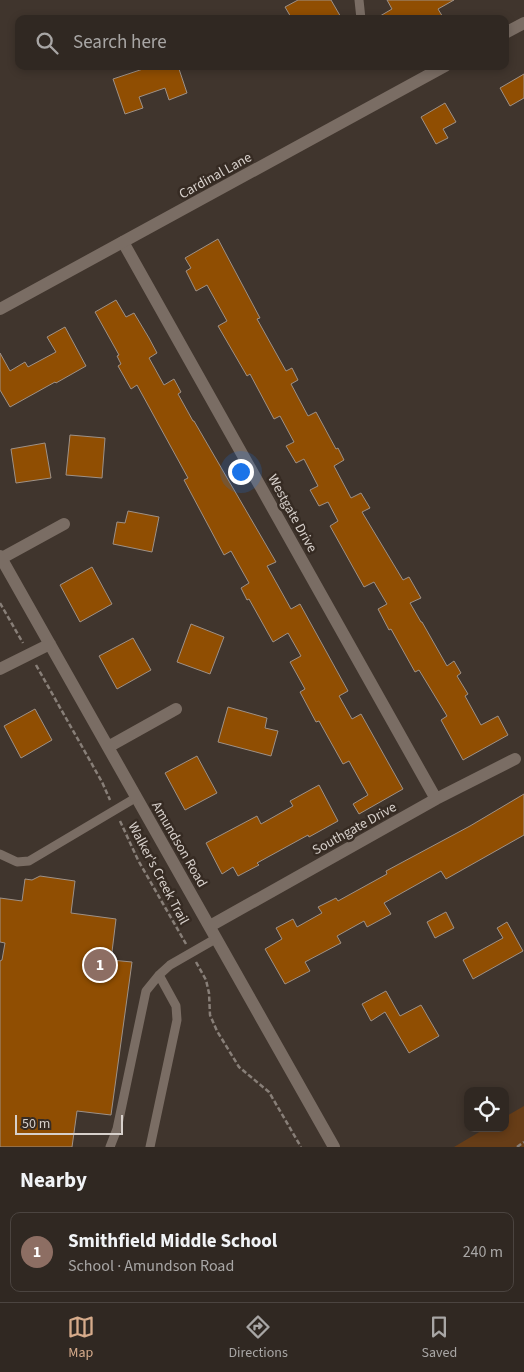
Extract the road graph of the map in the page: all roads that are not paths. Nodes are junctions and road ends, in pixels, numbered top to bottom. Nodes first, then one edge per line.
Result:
1 (359, 0) edge
2 (361, 15) edge
3 (524, 23) edge
4 (509, 31) edge
5 (438, 70) edge
6 (123, 242) junction
7 (0, 309) edge
8 (64, 524) dead end
9 (1, 557) edge
10 (50, 644) junction
11 (0, 669) edge
12 (176, 709) dead end
13 (108, 747) junction
14 (515, 759) dead end
15 (137, 797) junction
16 (436, 799) junction
17 (0, 854) edge
18 (210, 926) junction
19 (216, 938) junction
20 (159, 974) junction
21 (110, 1147) edge
22 (150, 1147) edge
23 (334, 1147) edge

1 - 2 lane
3 - 4 street
5 - 6 street, Cardinal Lane
6 - 7 street, Cardinal Lane
6 - 16 street, Westgate Drive
8 - 9 street
9 - 10 street, Amundson Road
10 - 11 street
10 - 13 street, Amundson Road
12 - 13 street
13 - 15 street, Amundson Road
14 - 16 street, Southgate Drive
15 - 17 lane
15 - 18 street, Amundson Road
16 - 18 street, Southgate Drive
18 - 19 street, Amundson Road
19 - 20 lane
19 - 23 street, Amundson Road
20 - 21 lane
20 - 22 lane

